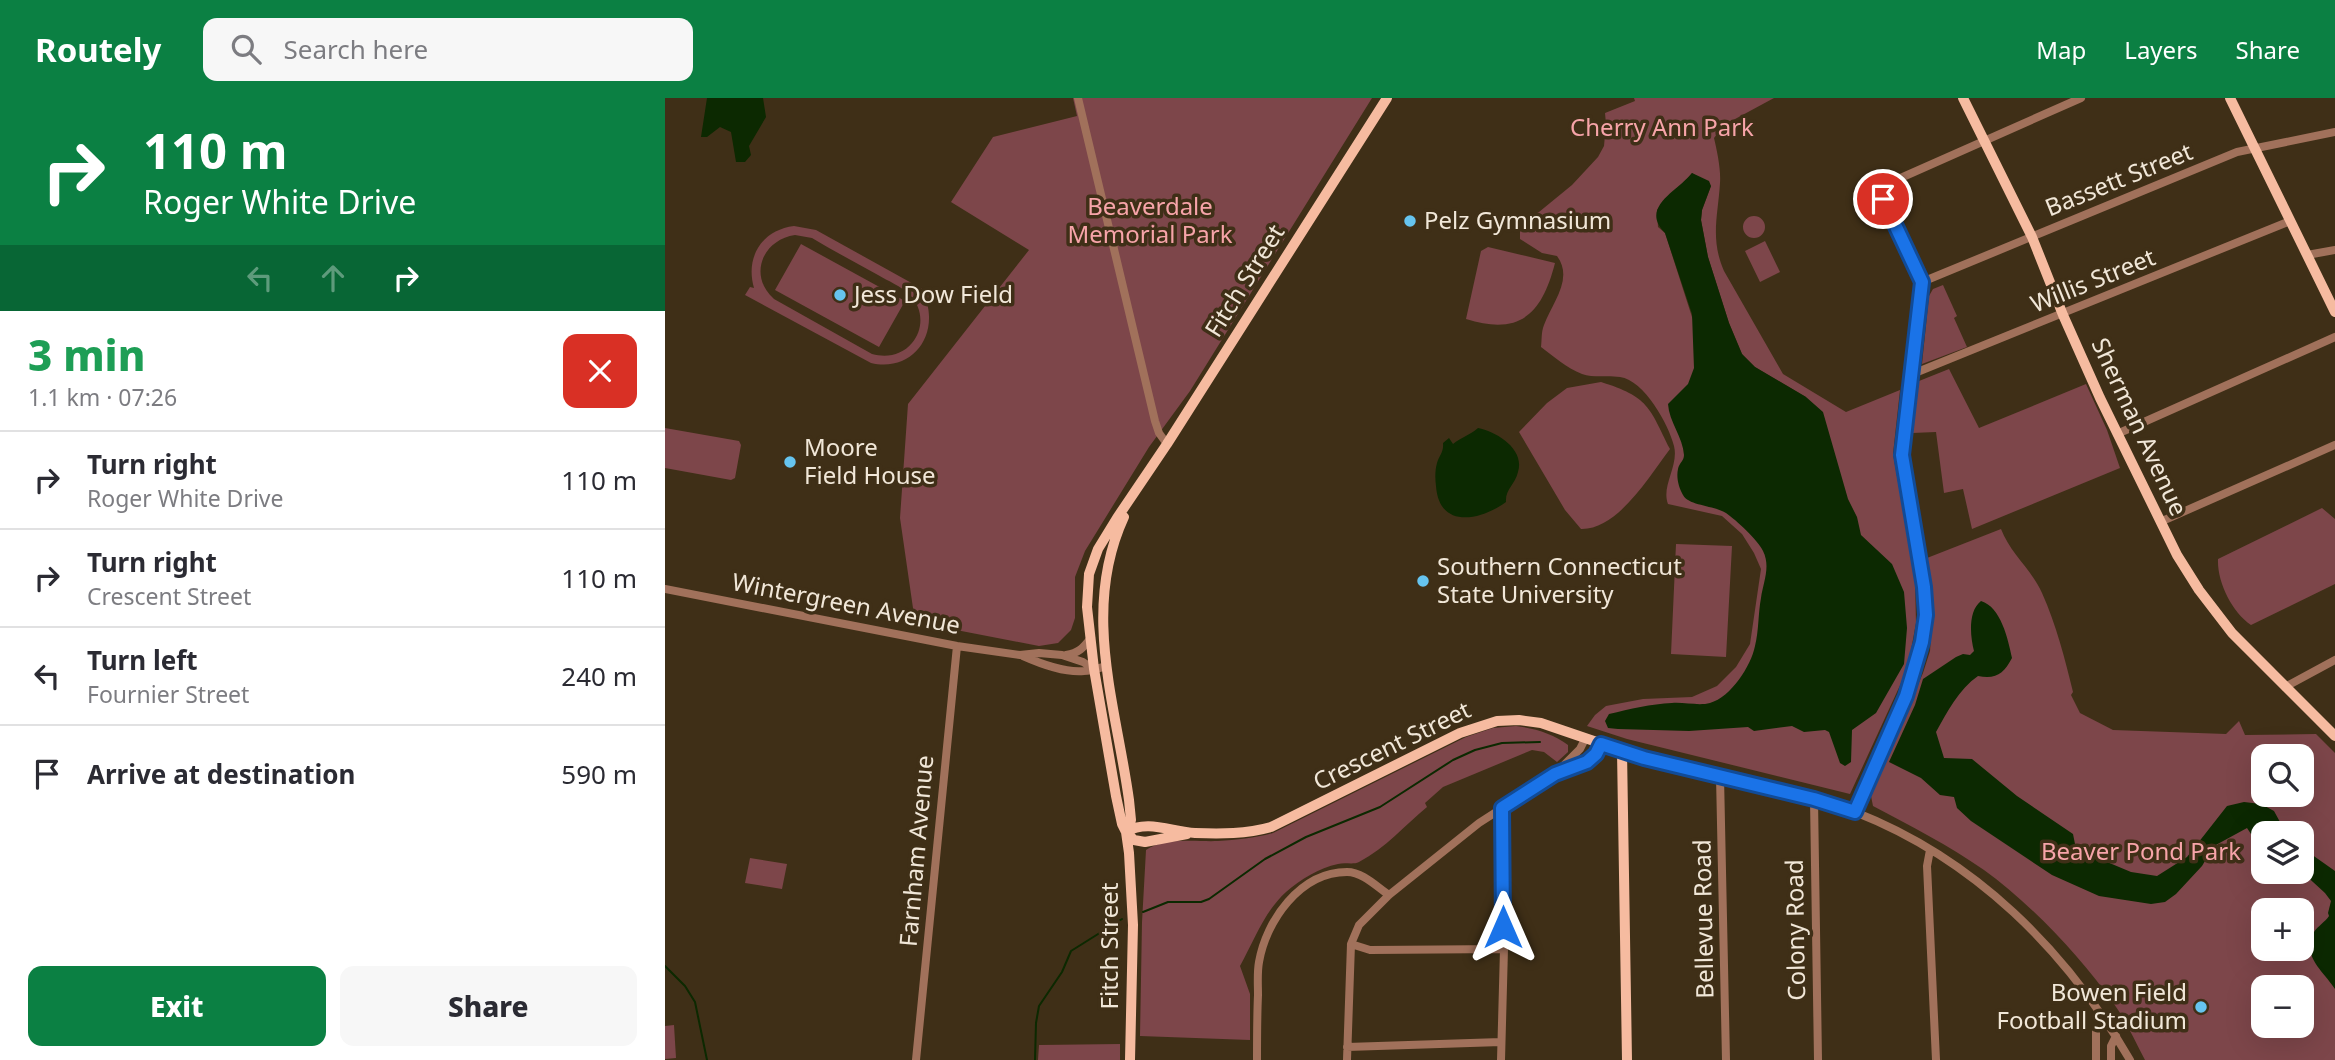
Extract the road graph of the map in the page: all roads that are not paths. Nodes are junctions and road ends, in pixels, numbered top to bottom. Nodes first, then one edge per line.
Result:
1 (1078, 98) edge
2 (1387, 98) edge
3 (1963, 98) edge
4 (2081, 98) edge
5 (2230, 98) edge
6 (2335, 132) edge
7 (1984, 141) junction
8 (2255, 148) junction
9 (2290, 221) junction
10 (2032, 237) junction
11 (2335, 250) edge
12 (2307, 255) junction
13 (1922, 282) junction
14 (2335, 312) edge
15 (2063, 315) junction
16 (2335, 337) edge
17 (1910, 375) junction
18 (2117, 434) junction
19 (1167, 444) junction
20 (2335, 445) edge
21 (1138, 487) junction
22 (2160, 522) junction
23 (665, 589) edge
24 (1091, 638) junction
25 (957, 646) junction
26 (1020, 655) junction
27 (1062, 655) junction
28 (2335, 660) edge
29 (1106, 666) junction
30 (1094, 669) junction
31 (2285, 687) junction
32 (2335, 736) edge
33 (1585, 738) junction
34 (1601, 744) junction
35 (1622, 751) junction
36 (1555, 774) junction
37 (1720, 776) junction
38 (1814, 799) junction
39 (1502, 808) junction
40 (1855, 812) junction
41 (1126, 832) junction
42 (1191, 833) junction
43 (1930, 850) junction
44 (1389, 895) junction
45 (1350, 944) junction
46 (1504, 949) junction
47 (2104, 1017) junction
48 (2116, 1036) junction
49 (1501, 1042) junction
50 (1347, 1047) junction
51 (916, 1060) edge
52 (1130, 1060) edge
53 (1257, 1060) edge
54 (1347, 1060) edge
55 (1501, 1060) edge
56 (1627, 1060) edge
57 (1726, 1060) edge
58 (1818, 1060) edge
59 (1936, 1060) edge
60 (2096, 1060) edge
61 (2111, 1060) edge
62 (2130, 1060) edge

1 - 19 street
2 - 19 main road, Fitch Street
3 - 7 main road, Sherman Avenue
4 - 7 street
5 - 8 main road
6 - 8 street, Bassett Street
7 - 10 main road, Sherman Avenue
7 - 13 street
8 - 9 main road
8 - 10 street, Bassett Street
9 - 12 main road
9 - 15 street, Willis Street
10 - 13 street, Bassett Street
10 - 15 main road, Sherman Avenue
11 - 12 street
12 - 14 main road
13 - 17 street
15 - 17 street, Willis Street
15 - 18 main road, Sherman Avenue
16 - 18 street
17 - 40 street
18 - 22 main road, Sherman Avenue
19 - 21 main road, Fitch Street
20 - 22 street
21 - 24 main road, Fitch Street
21 - 29 main road, Fitch Street
22 - 31 main road, Sherman Avenue
23 - 25 street, Wintergreen Avenue
24 - 27 street
24 - 30 main road, Fitch Street
25 - 26 street, Wintergreen Avenue
25 - 51 street, Farnham Avenue
26 - 27 street, Wintergreen Avenue
26 - 30 street, Wintergreen Avenue
27 - 30 street, Wintergreen Avenue
28 - 31 street
29 - 30 street, Wintergreen Avenue
29 - 41 main road, Fitch Street
30 - 41 main road, Fitch Street
31 - 32 main road, Sherman Avenue
33 - 34 main road, Crescent Street
33 - 36 street
33 - 42 main road, Crescent Street
34 - 35 main road, Crescent Street
34 - 36 street
35 - 37 main road, Crescent Street
35 - 56 main road
36 - 39 street
37 - 38 main road, Crescent Street
37 - 57 street, Bellevue Road
38 - 40 main road, Crescent Street
38 - 58 street, Colony Road
39 - 44 street
39 - 46 street
40 - 43 street, Crescent Street
41 - 42 main road, Crescent Street
41 - 42 main road, Crescent Street
41 - 52 main road, Fitch Street
43 - 47 street, Crescent Street
43 - 59 street
44 - 45 street
44 - 53 street
45 - 46 street
45 - 50 street
46 - 49 street
47 - 48 street, Crescent Street
47 - 60 street
48 - 61 street
48 - 62 street, Crescent Street
49 - 50 street
49 - 55 street
50 - 54 street

